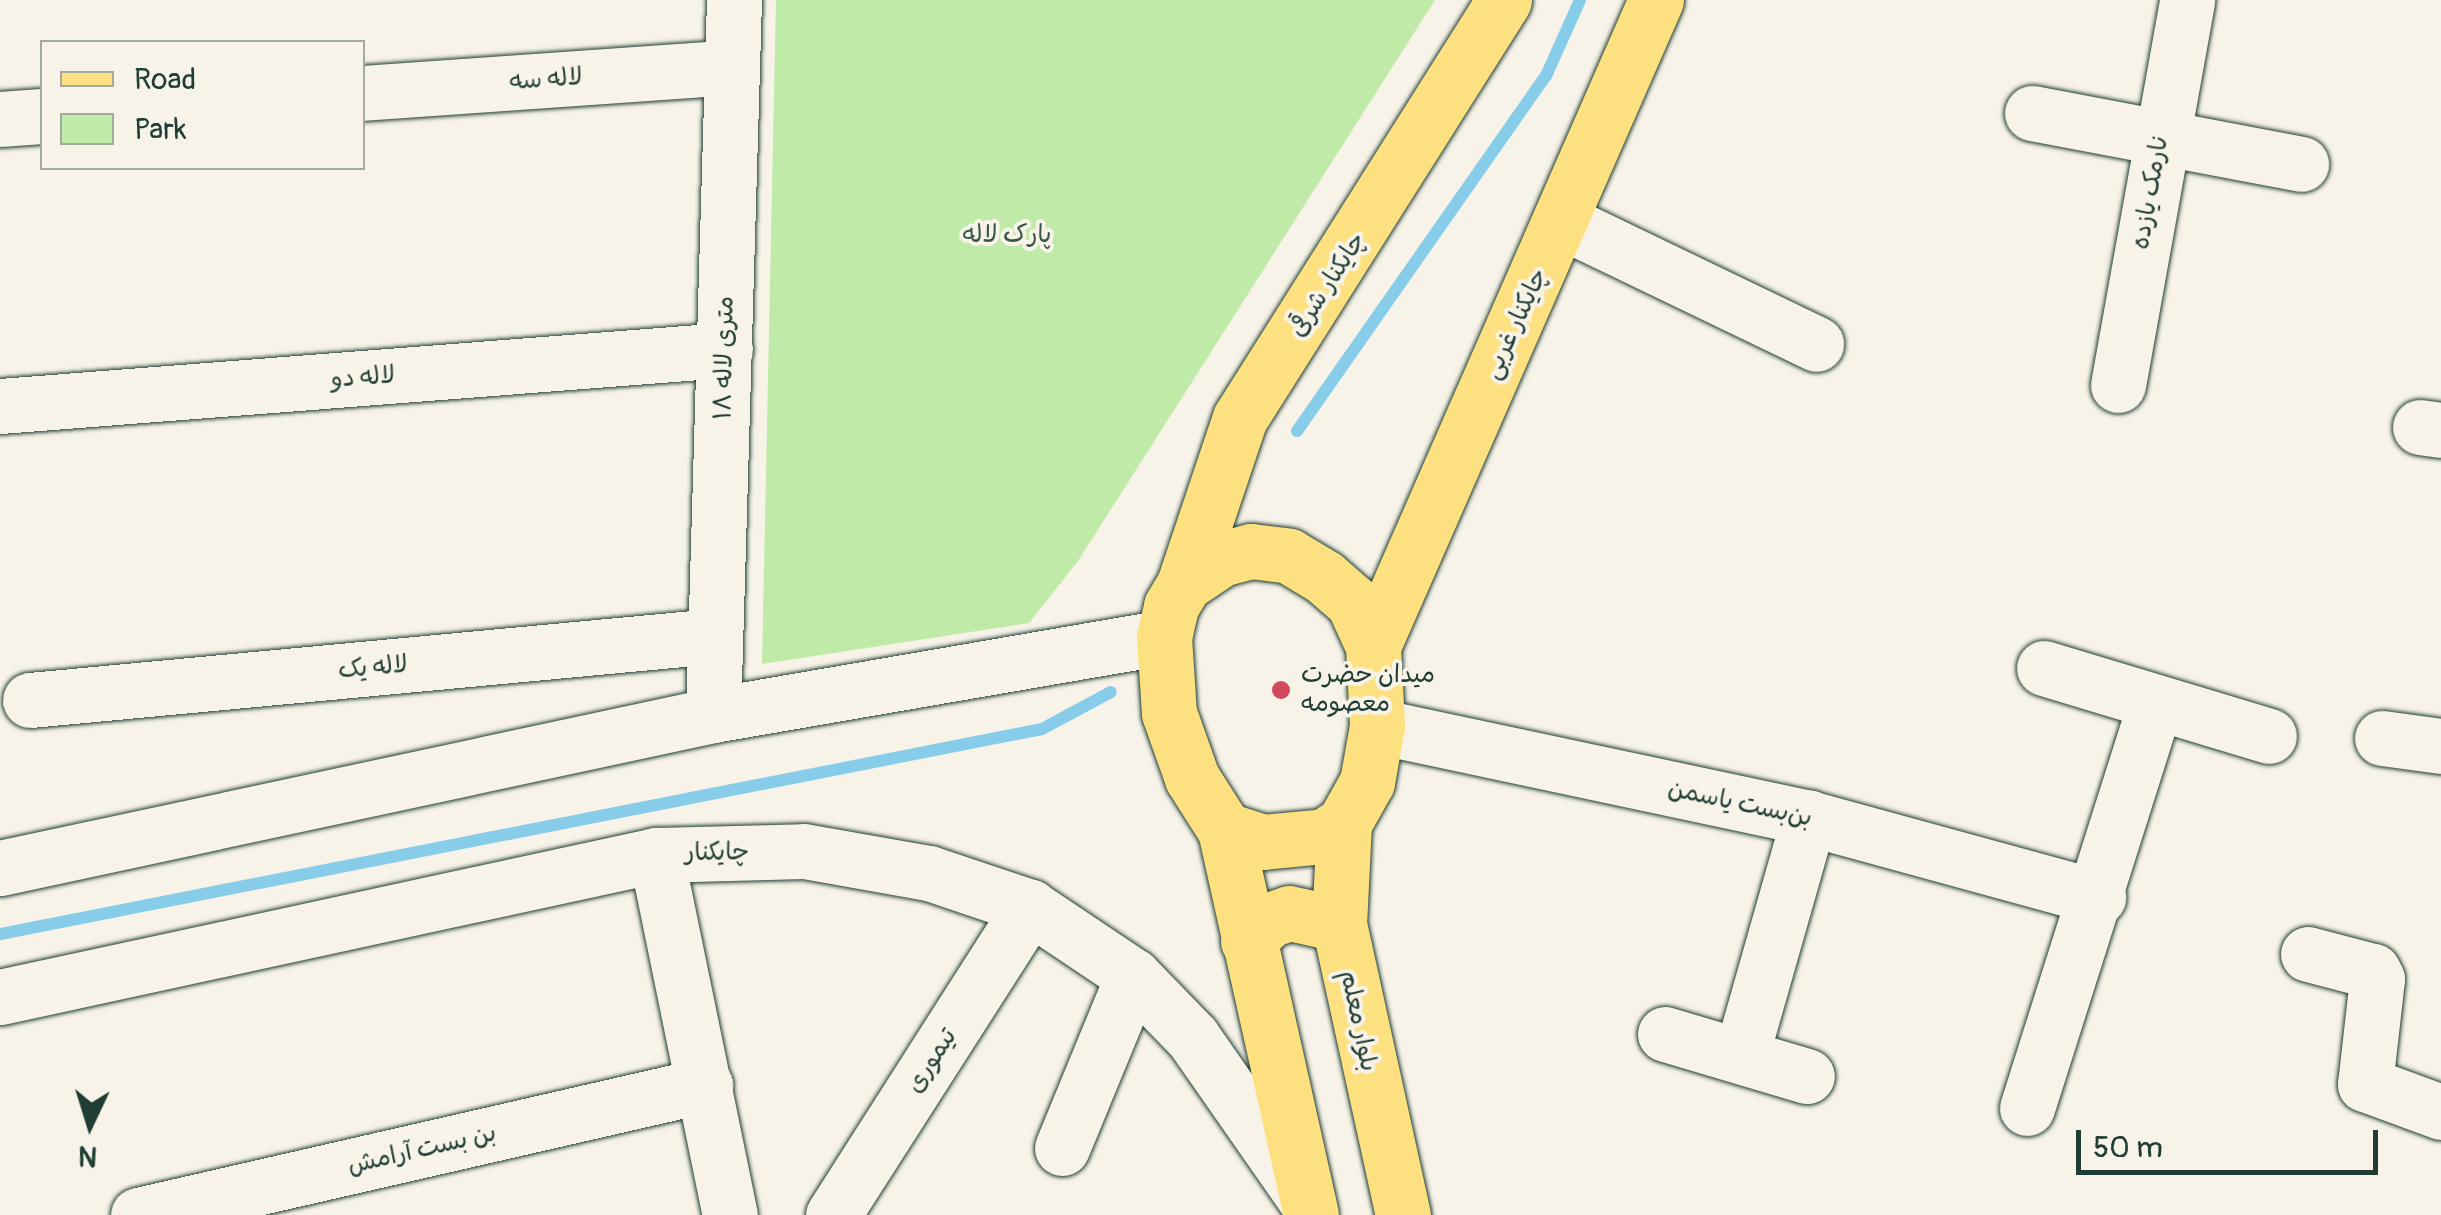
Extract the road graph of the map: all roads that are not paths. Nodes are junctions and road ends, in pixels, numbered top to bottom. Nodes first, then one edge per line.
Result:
1 (734, 0) edge
2 (1504, 0) edge
3 (1656, 0) edge
4 (2187, 0) edge
5 (730, 67) junction
6 (365, 93) edge
7 (2032, 113) dead end
8 (40, 116) edge
9 (0, 119) edge
10 (2161, 137) junction
11 (2302, 164) dead end
12 (1563, 222) junction
13 (1816, 344) dead end
14 (726, 350) junction
15 (2118, 385) dead end
16 (0, 406) edge
17 (1184, 584) junction
18 (716, 636) junction
19 (1164, 637) junction
20 (1372, 646) junction
21 (2044, 668) dead end
22 (30, 700) dead end
23 (2154, 704) junction
24 (713, 715) junction
25 (1377, 726) junction
26 (2269, 736) dead end
27 (2382, 738) dead end
28 (2441, 746) edge
29 (1809, 818) junction
30 (1344, 823) junction
31 (1225, 830) junction
32 (656, 854) junction
33 (0, 868) edge
34 (2098, 898) junction
35 (1030, 907) junction
36 (1339, 924) junction
37 (1248, 941) junction
38 (2308, 954) dead end
39 (1133, 976) junction
40 (0, 997) edge
41 (1666, 1034) dead end
42 (1741, 1056) junction
43 (1807, 1076) dead end
44 (705, 1085) junction
45 (2027, 1108) dead end
46 (2441, 1112) edge
47 (1062, 1148) dead end
48 (1309, 1209) edge
49 (138, 1215) edge
50 (730, 1215) edge
51 (833, 1215) edge
52 (1403, 1215) edge

1 - 5 street, ۱۸ متری لاله
2 - 17 main road, چایکنار شرقی
3 - 12 main road, چایکنار غربی
4 - 10 street, نارمک یازده
5 - 6 street, لاله سه
5 - 14 street, ۱۸ متری لاله
7 - 10 street
8 - 9 street
10 - 11 street
10 - 15 street, نارمک یازده
12 - 13 street
12 - 20 main road, چایکنار غربی
14 - 16 street, لاله دو
14 - 18 street, ۱۸ متری لاله
17 - 19 main road
17 - 20 main road
18 - 22 street, لاله یک
18 - 24 street, ۱۸ متری لاله
19 - 24 street
19 - 31 main road
20 - 25 main road
21 - 23 street
23 - 26 street
23 - 34 street
24 - 33 street
25 - 29 street, بن‌بست یاسمن
25 - 30 main road
27 - 28 street
29 - 34 street, بن‌بست یاسمن
29 - 42 street
30 - 31 main road
30 - 36 main road, بلوار معلم
31 - 37 main road
32 - 35 street, چایکنار
32 - 40 street, چایکنار
32 - 44 street
34 - 45 street
35 - 39 street, چایکنار
35 - 51 street, تیموری
36 - 37 main road
36 - 52 main road, بلوار معلم
37 - 48 main road
38 - 46 street
39 - 47 street
39 - 48 street, چایکنار
41 - 42 street
42 - 43 street
44 - 49 street, بن بست آرامش
44 - 50 street

